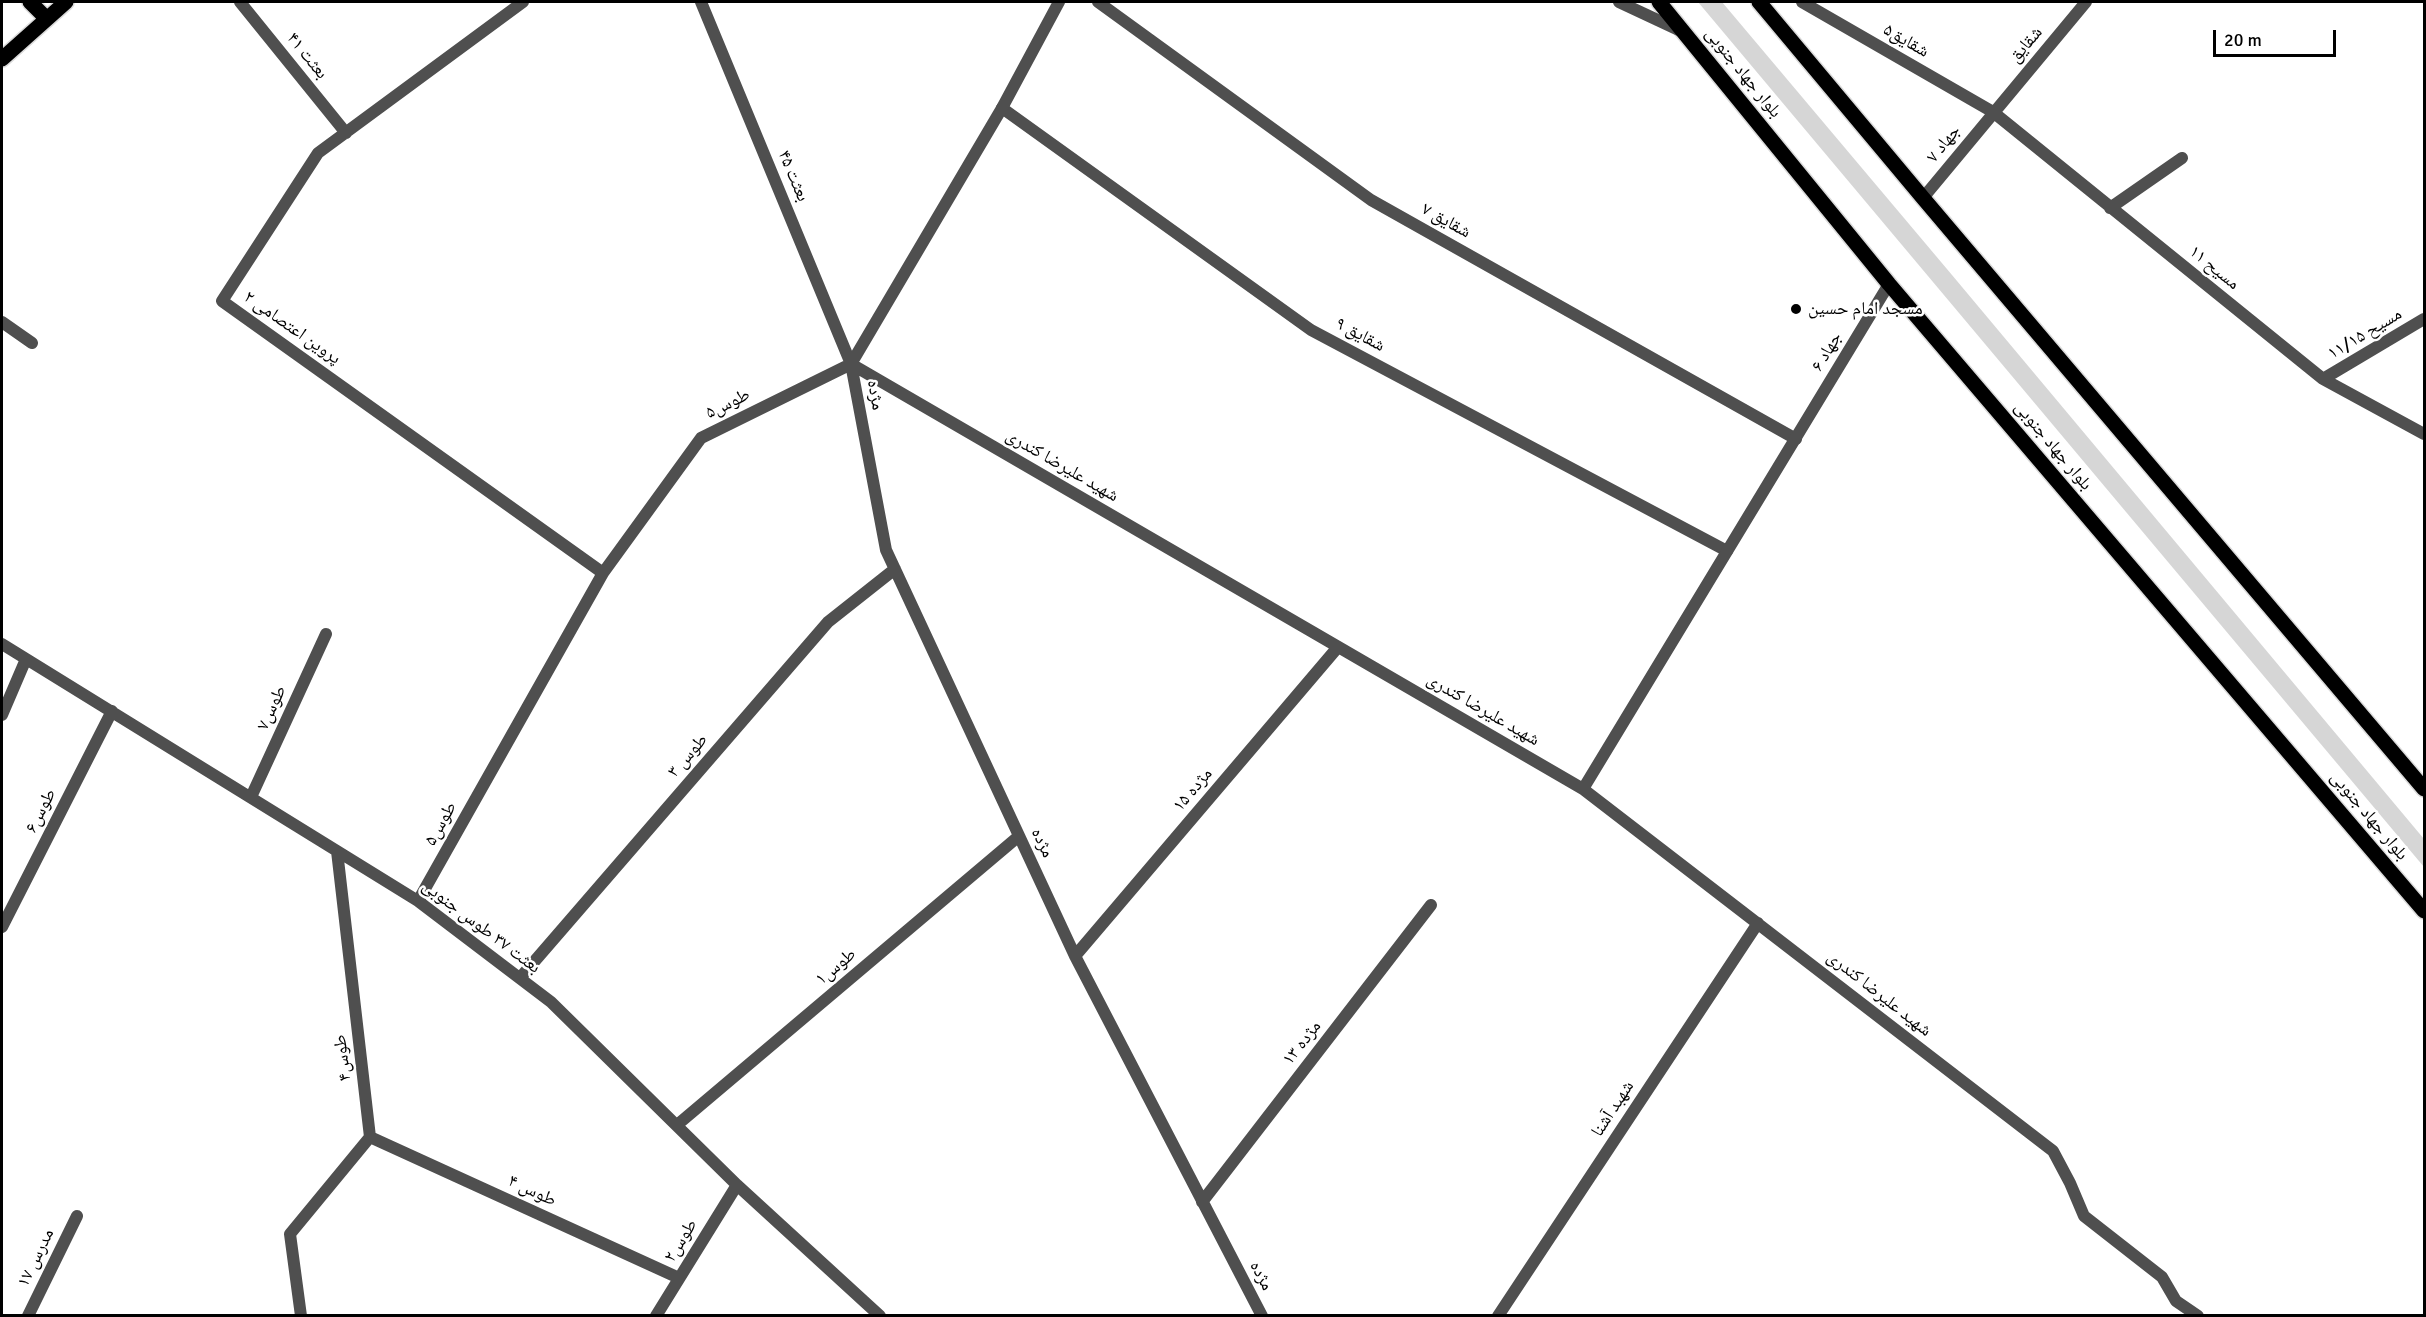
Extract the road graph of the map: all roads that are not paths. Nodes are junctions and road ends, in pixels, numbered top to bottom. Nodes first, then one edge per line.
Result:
1 (30, 2) edge
2 (66, 2) edge
3 (240, 2) edge
4 (523, 2) edge
5 (701, 2) edge
6 (1059, 2) edge
7 (1098, 2) edge
8 (1619, 2) edge
9 (1659, 2) edge
10 (1759, 2) edge
11 (1802, 2) edge
12 (2086, 2) edge
13 (46, 18) junction
14 (1685, 33) junction
15 (2, 59) edge
16 (1002, 108) junction
17 (1993, 112) junction
18 (346, 132) junction
19 (2182, 158) dead end
20 (1923, 198) junction
21 (2110, 208) junction
22 (1889, 284) junction
23 (2424, 319) edge
24 (2, 322) edge
25 (32, 343) dead end
26 (851, 364) junction
27 (2323, 379) junction
28 (2424, 434) edge
29 (1796, 439) junction
30 (1727, 551) junction
31 (895, 569) junction
32 (603, 573) junction
33 (326, 634) dead end
34 (2, 644) edge
35 (1338, 647) junction
36 (26, 659) junction
37 (112, 711) junction
38 (2, 715) edge
39 (1583, 789) junction
40 (2424, 789) edge
41 (250, 797) junction
42 (1019, 836) junction
43 (337, 851) junction
44 (418, 901) junction
45 (1431, 905) dead end
46 (2424, 911) edge
47 (1758, 923) junction
48 (2, 927) edge
49 (1075, 956) junction
50 (520, 978) junction
51 (677, 1125) junction
52 (370, 1137) junction
53 (737, 1185) junction
54 (1202, 1202) junction
55 (77, 1216) dead end
56 (679, 1278) junction
57 (28, 1316) edge
58 (301, 1316) edge
59 (656, 1316) edge
60 (880, 1316) edge
61 (1262, 1316) edge
62 (1498, 1316) edge
63 (2198, 1316) edge

1 - 13 main road
2 - 13 main road
3 - 18 street, بعثت ۴۱
4 - 18 street, پروین اعتصامی ۲
5 - 26 street, بعثت ۴۵
6 - 16 street
7 - 29 street, شقایق ۷
8 - 14 street
9 - 14 main road, بلوار جهاد جنوبی
10 - 20 main road
11 - 17 street, شقایق۵
12 - 17 street, شقایق
13 - 15 main road
14 - 22 main road, بلوار جهاد جنوبی
16 - 26 street
16 - 30 street, شقایق ۹
17 - 20 street, جهاد ۷
17 - 21 street, مسیح ۱۱
18 - 32 street, پروین اعتصامی ۲
19 - 21 street
20 - 40 main road
21 - 27 street, مسیح ۱۱
22 - 29 street, جهاد ۶
22 - 46 main road, بلوار جهاد جنوبی
23 - 27 street, مسیح ۱۱/۱۵
24 - 25 street
26 - 31 street, مژده
26 - 32 street, طوس۵
26 - 35 street, شهید علیرضا کندری
27 - 28 street, مسیح ۱۱
29 - 30 street, جهاد ۶
30 - 39 street, جهاد ۶
31 - 42 street, مژده
31 - 50 street, طوس ۳
32 - 44 street, طوس۵
33 - 41 street, طوس۷
34 - 36 street, بعثت ۳۷ طوس جنوبی
35 - 39 street, شهید علیرضا کندری
35 - 49 street, مژده ۱۵
36 - 37 street, بعثت ۳۷ طوس جنوبی
36 - 38 street
37 - 41 street, بعثت ۳۷ طوس جنوبی
37 - 48 street, طوس۶
39 - 47 street, شهید علیرضا کندری
41 - 43 street, بعثت ۳۷ طوس جنوبی
42 - 49 street, مژده
42 - 51 street, طوس۱
43 - 44 street, بعثت ۳۷ طوس جنوبی
43 - 52 street, طوس۴
44 - 50 street, بعثت ۳۷ طوس جنوبی
45 - 54 street, مژده ۱۳
47 - 62 street, شهبد آشنا
47 - 63 street, شهید علیرضا کندری
49 - 54 street, مژده
50 - 51 street, بعثت ۳۷ طوس جنوبی
51 - 53 street, بعثت ۳۷ طوس جنوبی
52 - 56 street, طوس ۴
52 - 58 street
53 - 56 street, طوس۲
53 - 60 street, بعثت ۳۷ طوس جنوبی
54 - 61 street, مژده
55 - 57 street, مدرس ۱۷
56 - 59 street, طوس۲

